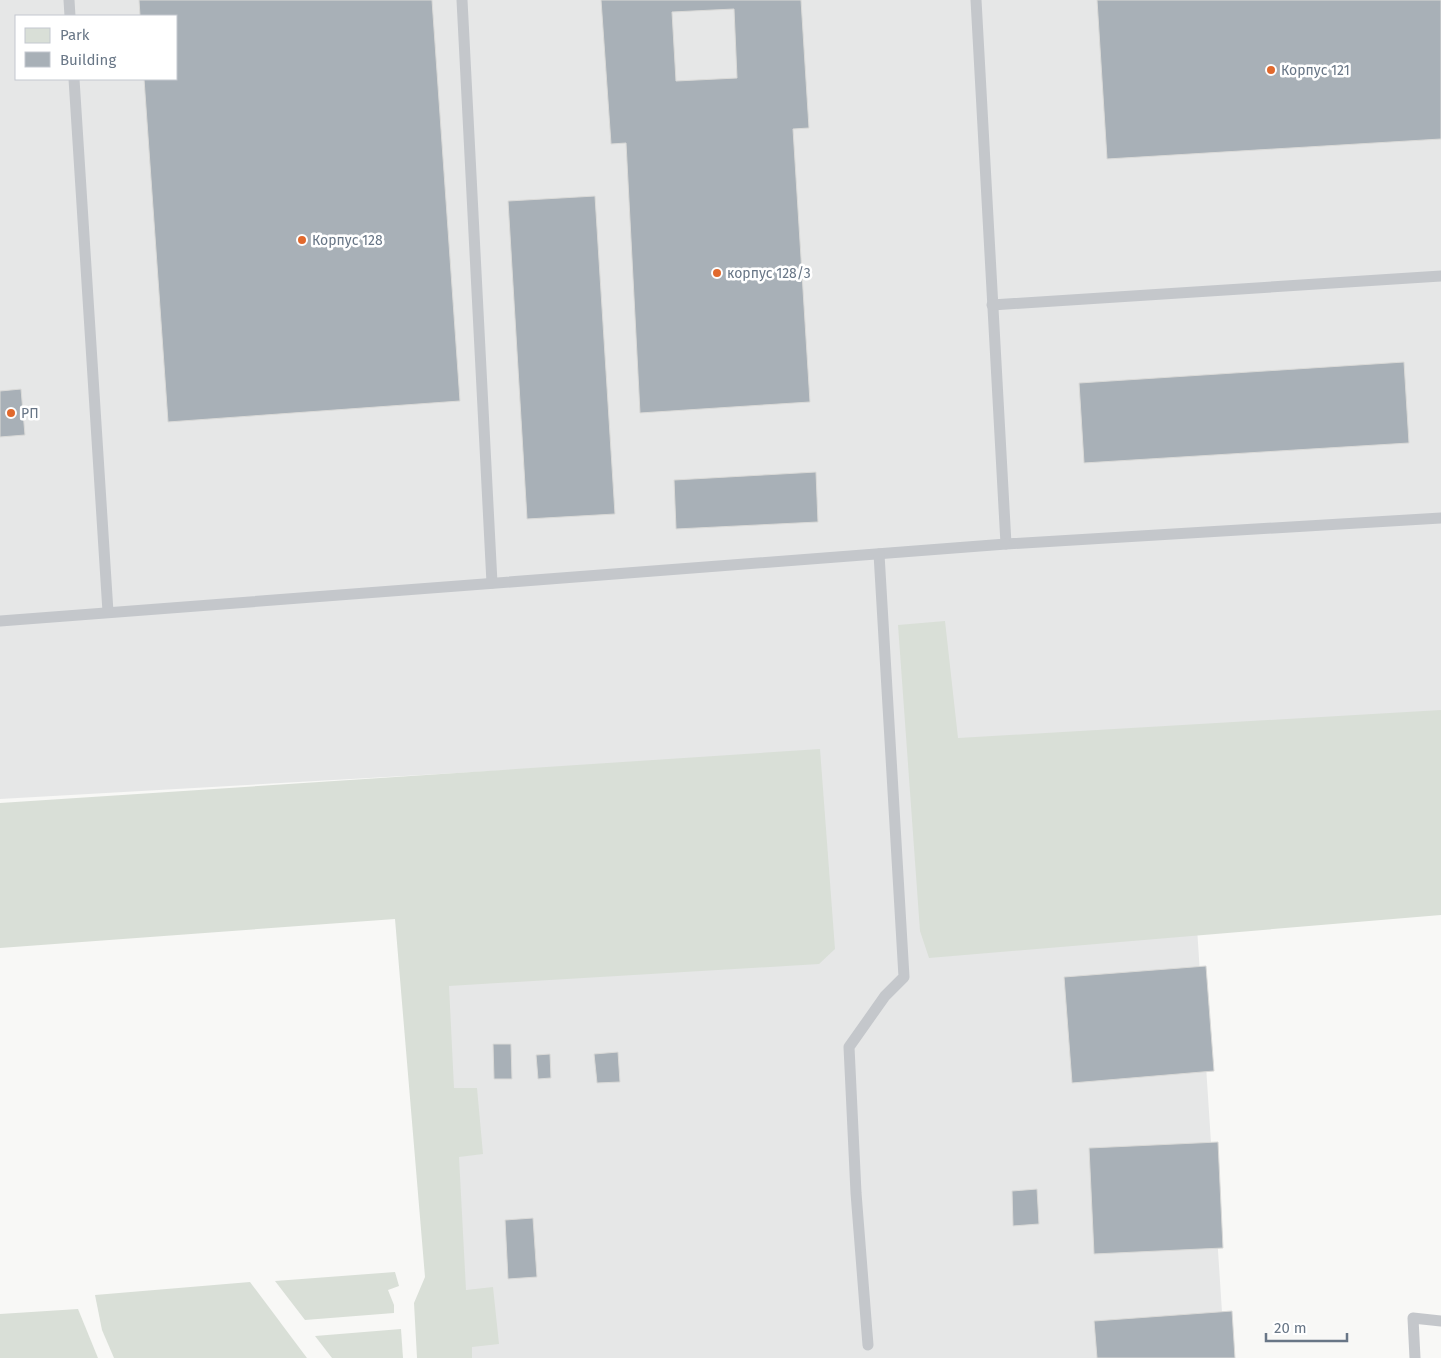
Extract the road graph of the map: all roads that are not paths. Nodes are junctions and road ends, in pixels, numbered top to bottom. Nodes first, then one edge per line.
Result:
1 (69, 0) edge
2 (462, 0) edge
3 (976, 0) edge
4 (70, 15) edge
5 (74, 80) edge
6 (1441, 276) edge
7 (992, 305) junction
8 (1441, 518) edge
9 (1006, 544) junction
10 (879, 554) junction
11 (492, 583) junction
12 (108, 612) junction
13 (0, 621) edge
14 (1441, 1321) edge
15 (868, 1345) dead end
16 (1416, 1358) edge

1 - 4 lane
2 - 11 lane
3 - 7 lane
5 - 12 lane
6 - 7 lane
7 - 9 lane
8 - 9 lane
9 - 10 lane
10 - 11 lane
10 - 15 lane
11 - 12 lane
12 - 13 lane
14 - 16 lane

